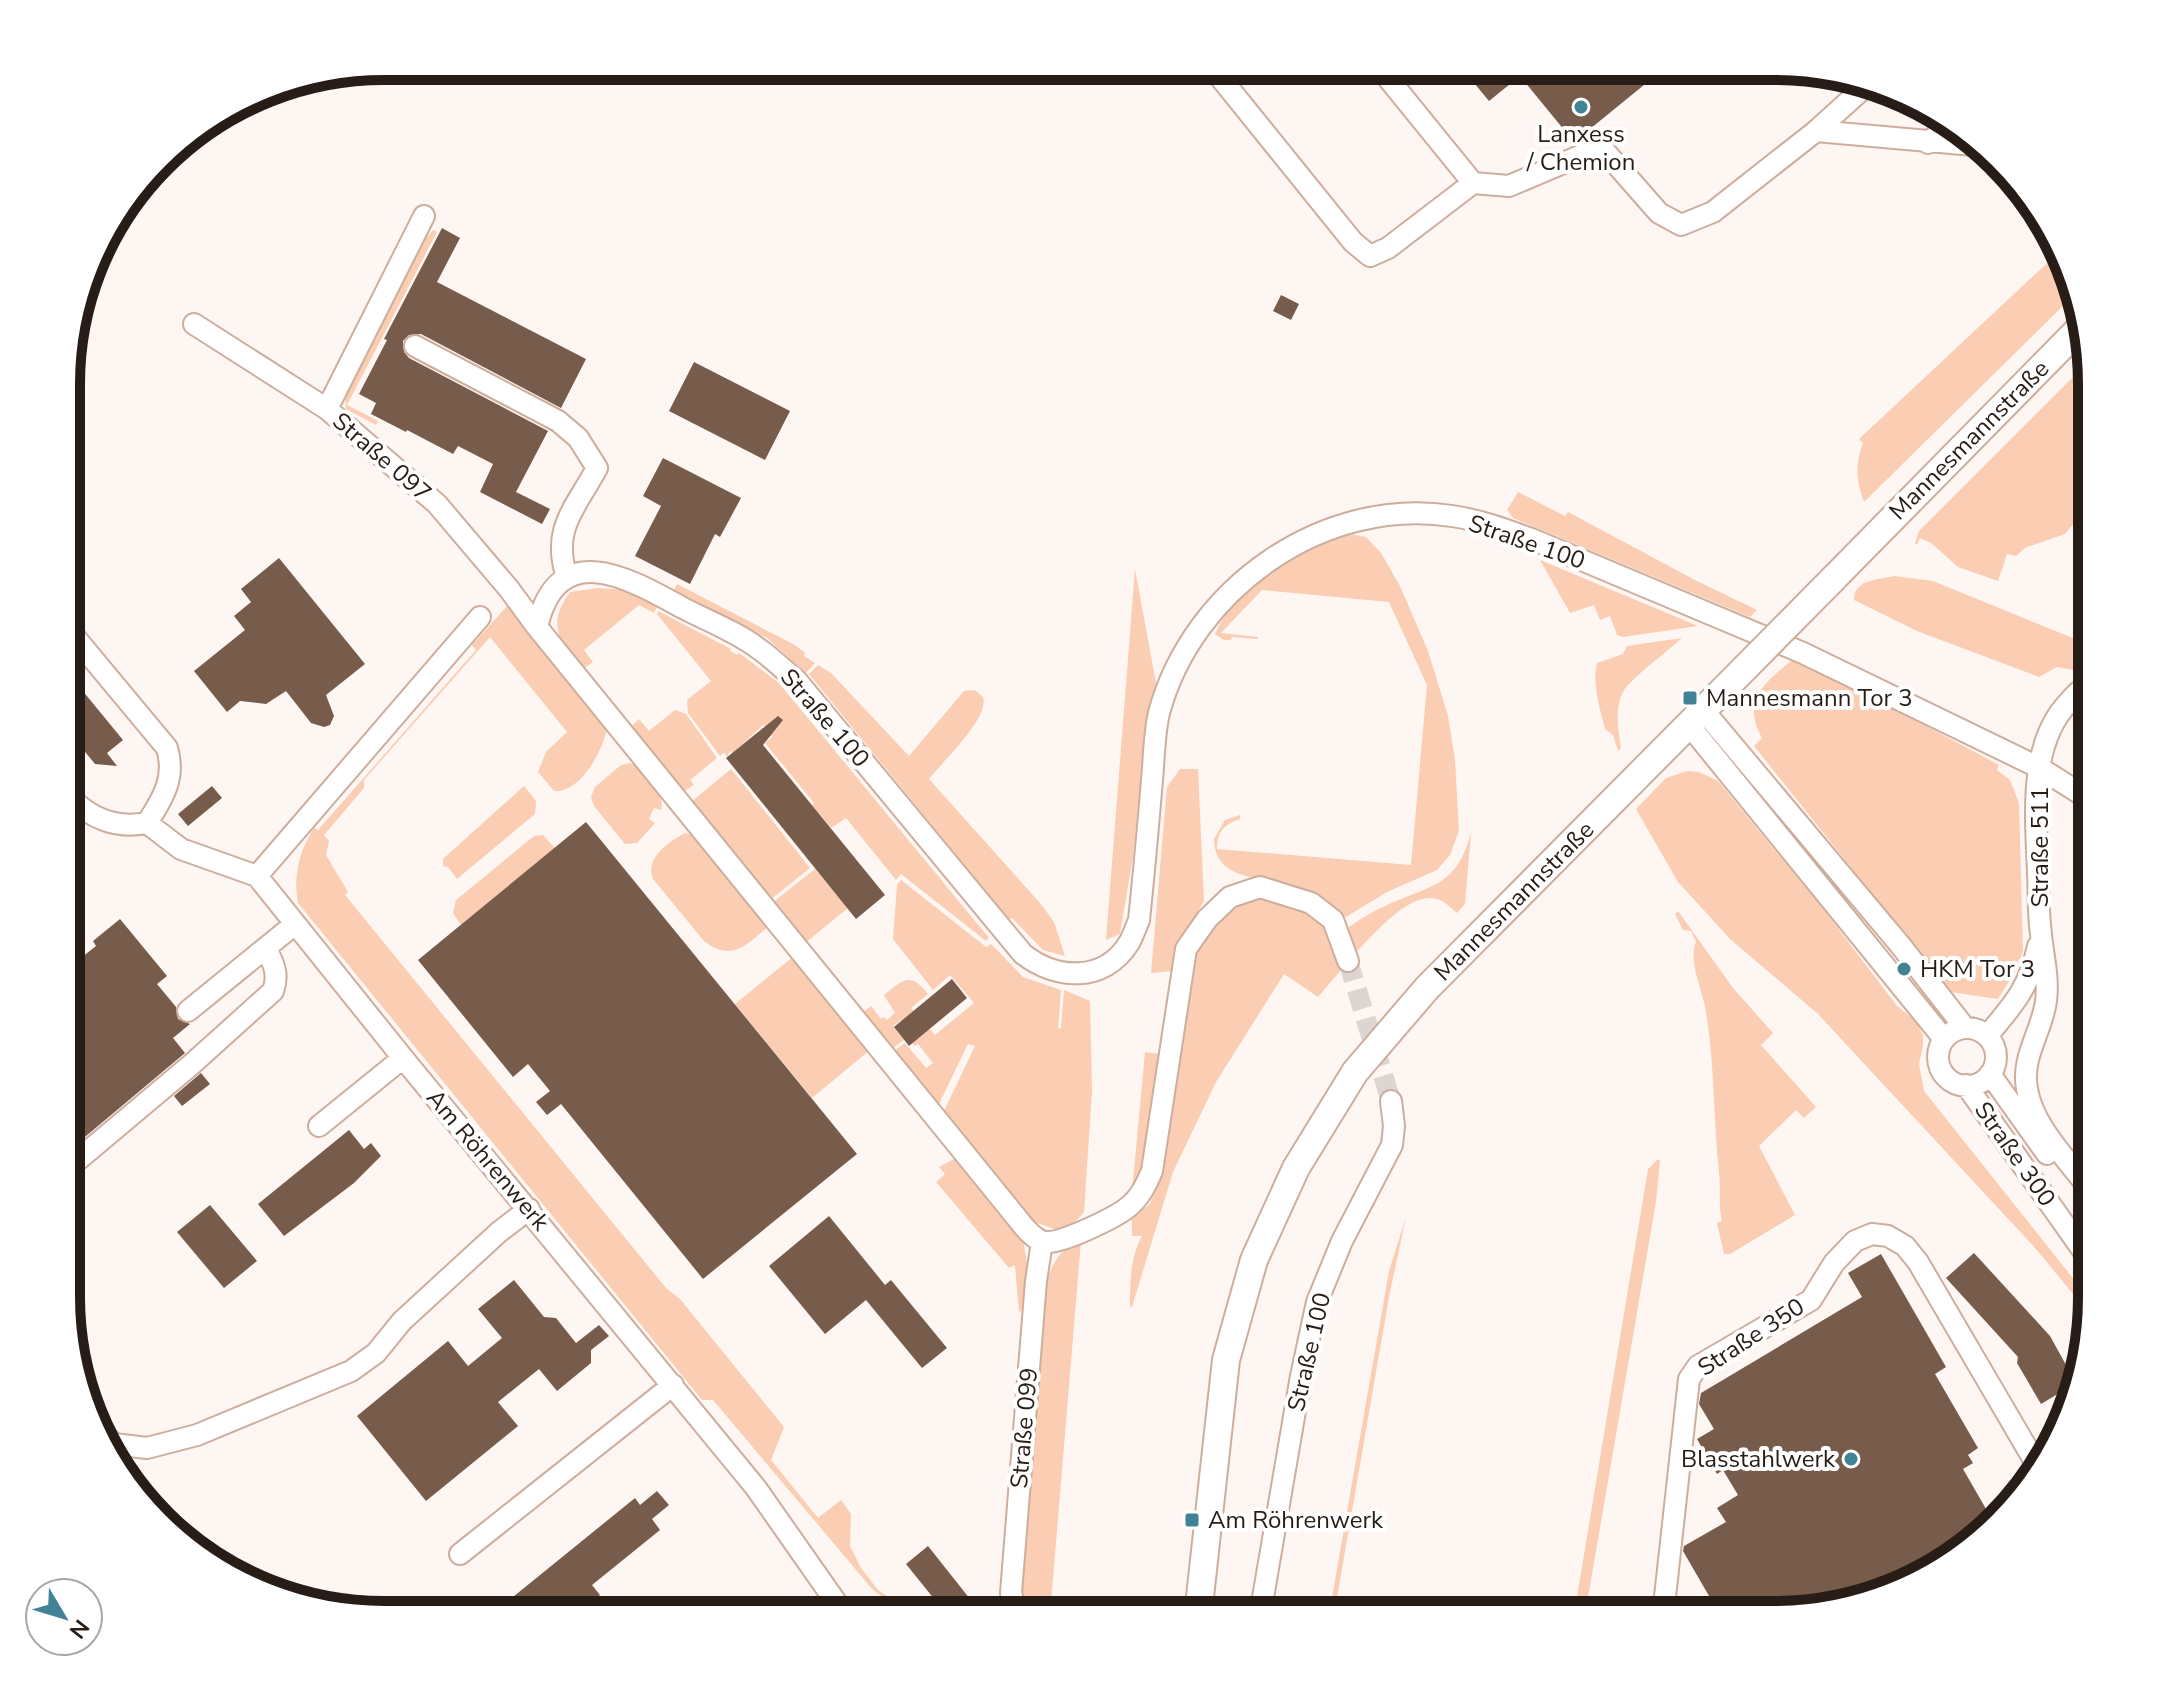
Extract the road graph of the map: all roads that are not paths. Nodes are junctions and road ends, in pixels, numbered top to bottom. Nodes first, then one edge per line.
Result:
1 (1222, 80) edge
2 (1389, 80) edge
3 (1859, 92) edge
4 (1942, 130) edge
5 (1816, 131) junction
6 (1928, 143) junction
7 (1961, 145) edge
8 (1473, 183) junction
9 (424, 216) dead end
10 (194, 324) dead end
11 (2074, 334) edge
12 (415, 346) dead end
13 (327, 409) junction
14 (567, 577) junction
15 (480, 617) dead end
16 (537, 627) junction
17 (80, 643) edge
18 (2078, 693) edge
19 (1696, 718) junction
20 (2040, 768) junction
21 (2078, 792) edge
22 (80, 808) edge
23 (147, 823) junction
24 (257, 876) junction
25 (295, 924) junction
26 (2041, 934) junction
27 (266, 948) junction
28 (1348, 961) tunnel mouth
29 (188, 1011) dead end
30 (1965, 1028) junction
31 (1987, 1036) junction
32 (1944, 1039) junction
33 (403, 1058) junction
34 (1990, 1074) junction
35 (1966, 1085) junction
36 (1391, 1101) tunnel mouth
37 (319, 1126) dead end
38 (80, 1158) edge
39 (2078, 1174) edge
40 (2078, 1193) edge
41 (529, 1209) junction
42 (1042, 1242) junction
43 (2078, 1244) edge
44 (673, 1385) junction
45 (119, 1445) edge
46 (2032, 1457) edge
47 (460, 1554) dead end
48 (835, 1601) edge
49 (1013, 1601) edge
50 (1200, 1601) edge
51 (1262, 1601) edge
52 (1665, 1601) edge

1 - 8 street
2 - 8 street
3 - 5 street
4 - 6 street
5 - 6 street
5 - 8 street
6 - 7 street
9 - 13 street
10 - 13 street, Straße 097
11 - 19 main road, Mannesmannstraße, bridge
12 - 14 street
13 - 16 street, Straße 097
14 - 16 street
14 - 20 street, Straße 100
15 - 24 street
16 - 42 street
17 - 23 street
18 - 20 street, Straße 511
19 - 30 street
19 - 32 street
19 - 50 main road, Mannesmannstraße
20 - 21 street, Straße 100
20 - 26 street, Straße 511
22 - 23 street
23 - 24 street
24 - 25 street, Am Röhrenwerk
25 - 27 street
25 - 33 street, Am Röhrenwerk
26 - 31 street
26 - 39 street, Straße 300
27 - 29 street
27 - 38 street
28 - 42 street
30 - 31 street
30 - 32 street
31 - 34 street
32 - 35 street
33 - 37 street
33 - 41 street, Am Röhrenwerk
34 - 35 street
34 - 40 street
35 - 43 street, Straße 300
36 - 51 street, Straße 100
41 - 44 street, Am Röhrenwerk
41 - 45 street
42 - 49 street, Straße 099
44 - 47 street
44 - 48 street, Am Röhrenwerk
46 - 52 street, Straße 350

